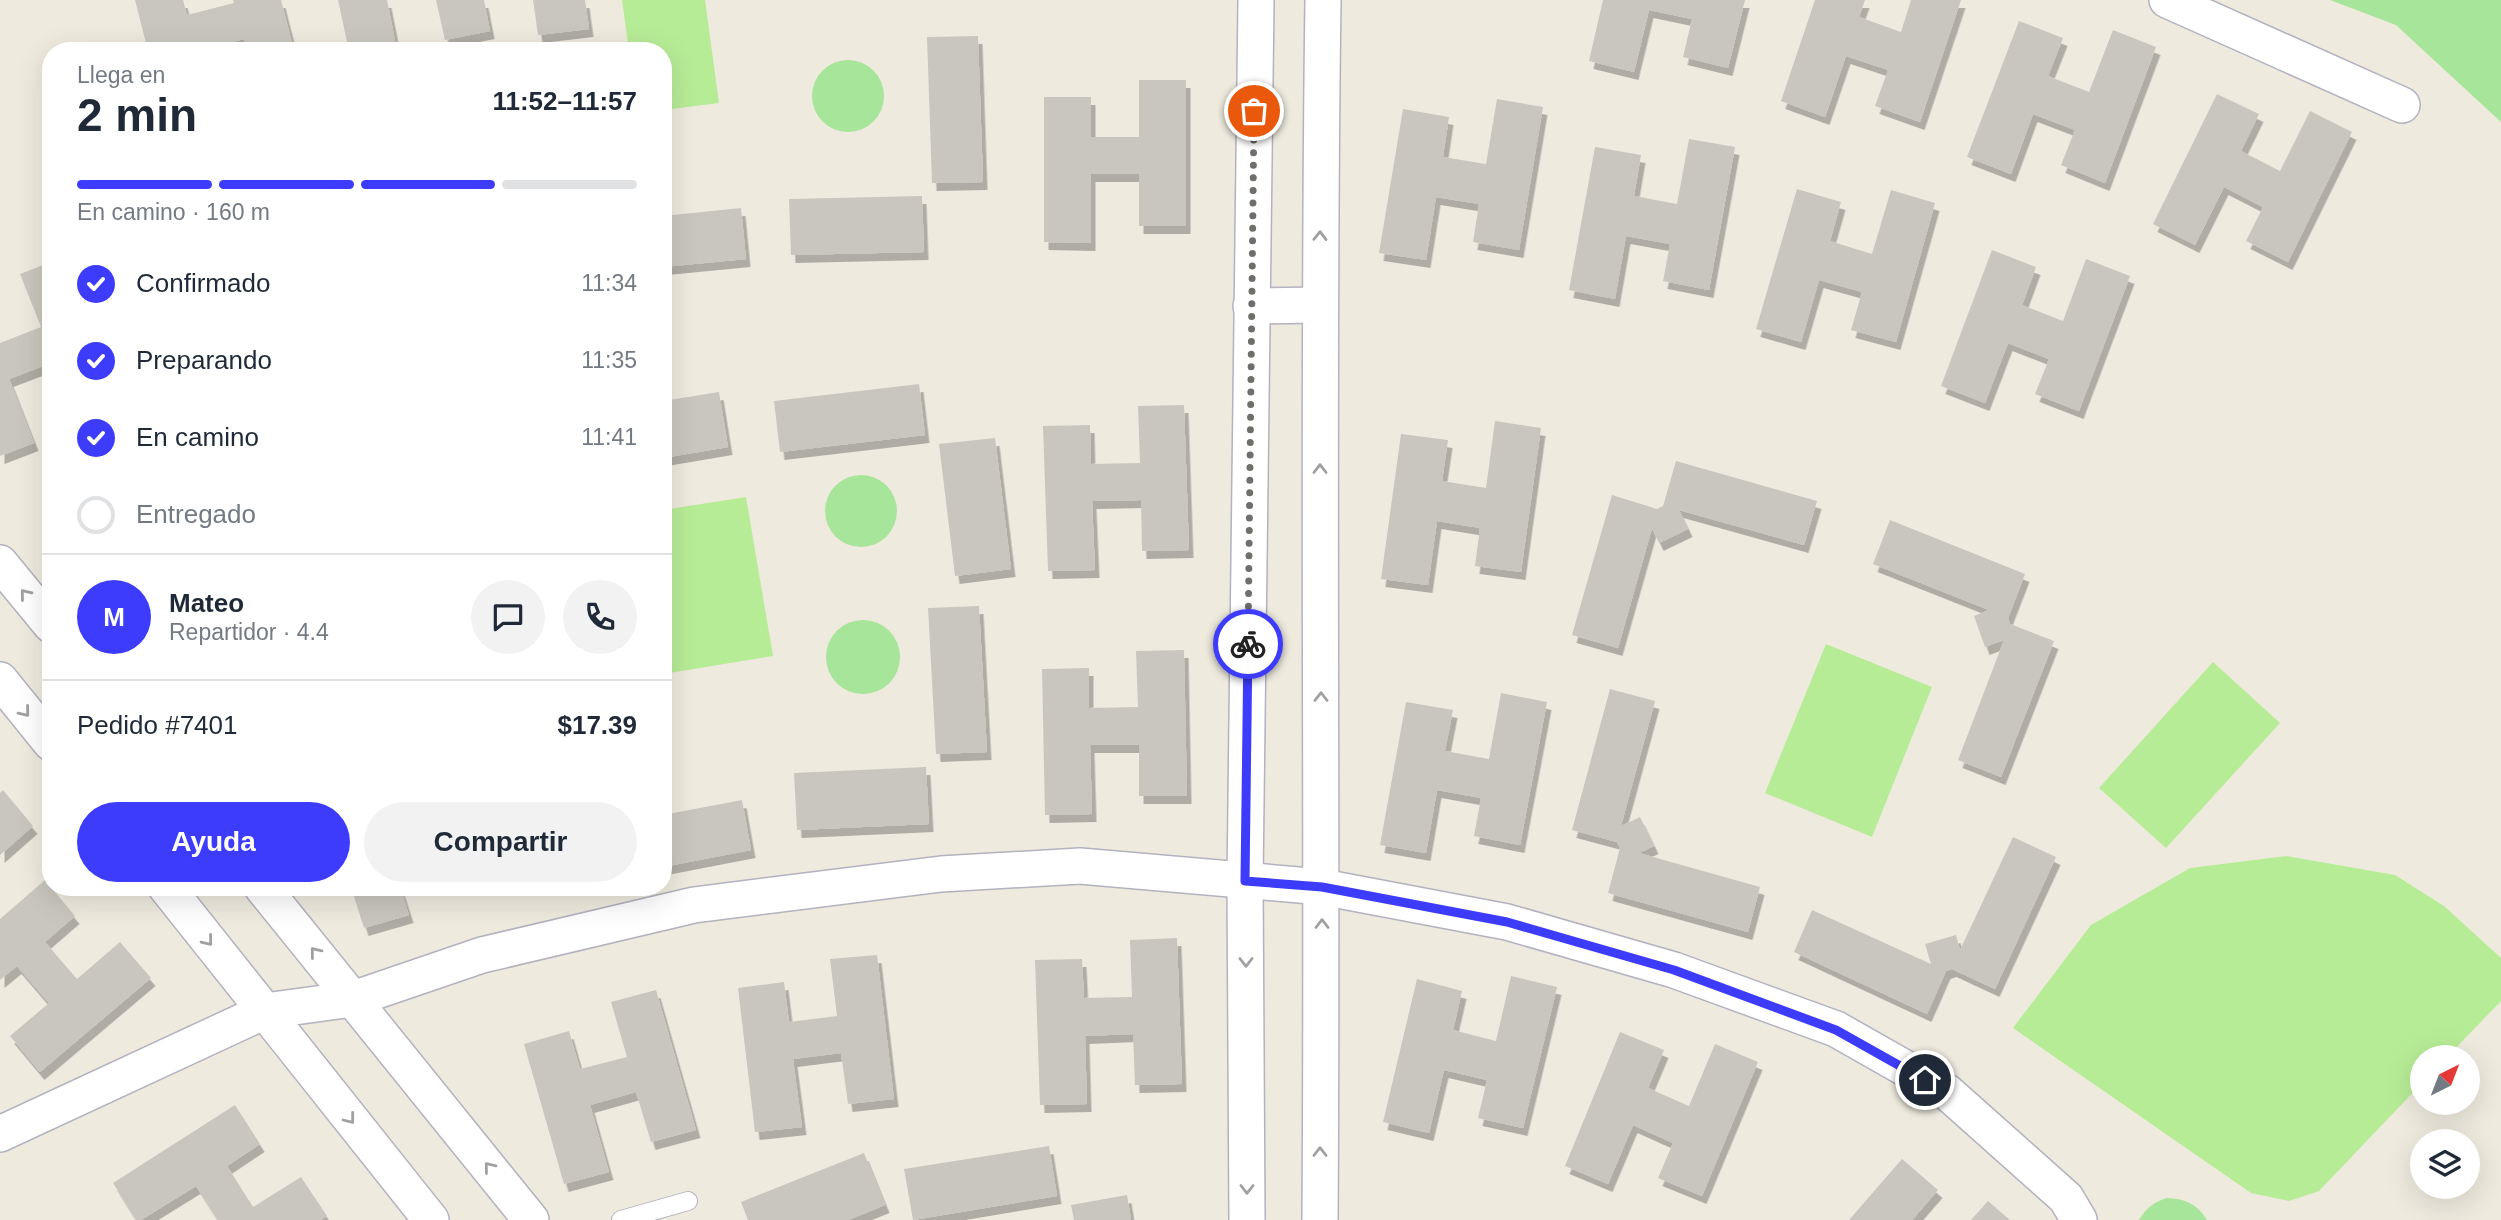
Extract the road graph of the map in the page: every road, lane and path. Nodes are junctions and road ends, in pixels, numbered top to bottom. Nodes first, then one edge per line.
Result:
1 (1256, 0) edge
2 (1323, 0) edge
3 (2166, 0) edge
4 (2402, 105) dead end
5 (1319, 304) junction
6 (1251, 306) junction
7 (0, 563) edge
8 (42, 614) edge
9 (0, 680) edge
10 (42, 732) edge
11 (1245, 881) junction
12 (1322, 887) junction
13 (173, 896) edge
14 (269, 896) edge
15 (353, 999) junction
16 (265, 1012) junction
17 (0, 1134) edge
18 (688, 1201) dead end
19 (431, 1220) edge
20 (531, 1220) edge
21 (621, 1220) edge
22 (1247, 1220) edge
23 (1320, 1220) edge
24 (2079, 1220) edge

1 - 6 street
5 -> 2 street
3 - 4 street
5 - 6 street
12 -> 5 street
6 - 11 street
8 -> 7 street
9 -> 10 street
11 - 12 street
11 - 15 street
11 -> 22 street
23 -> 12 street
12 - 24 street
13 -> 16 street
15 -> 14 street
15 - 16 street
20 -> 15 street
16 - 17 street
16 -> 19 street
18 - 21 lane

